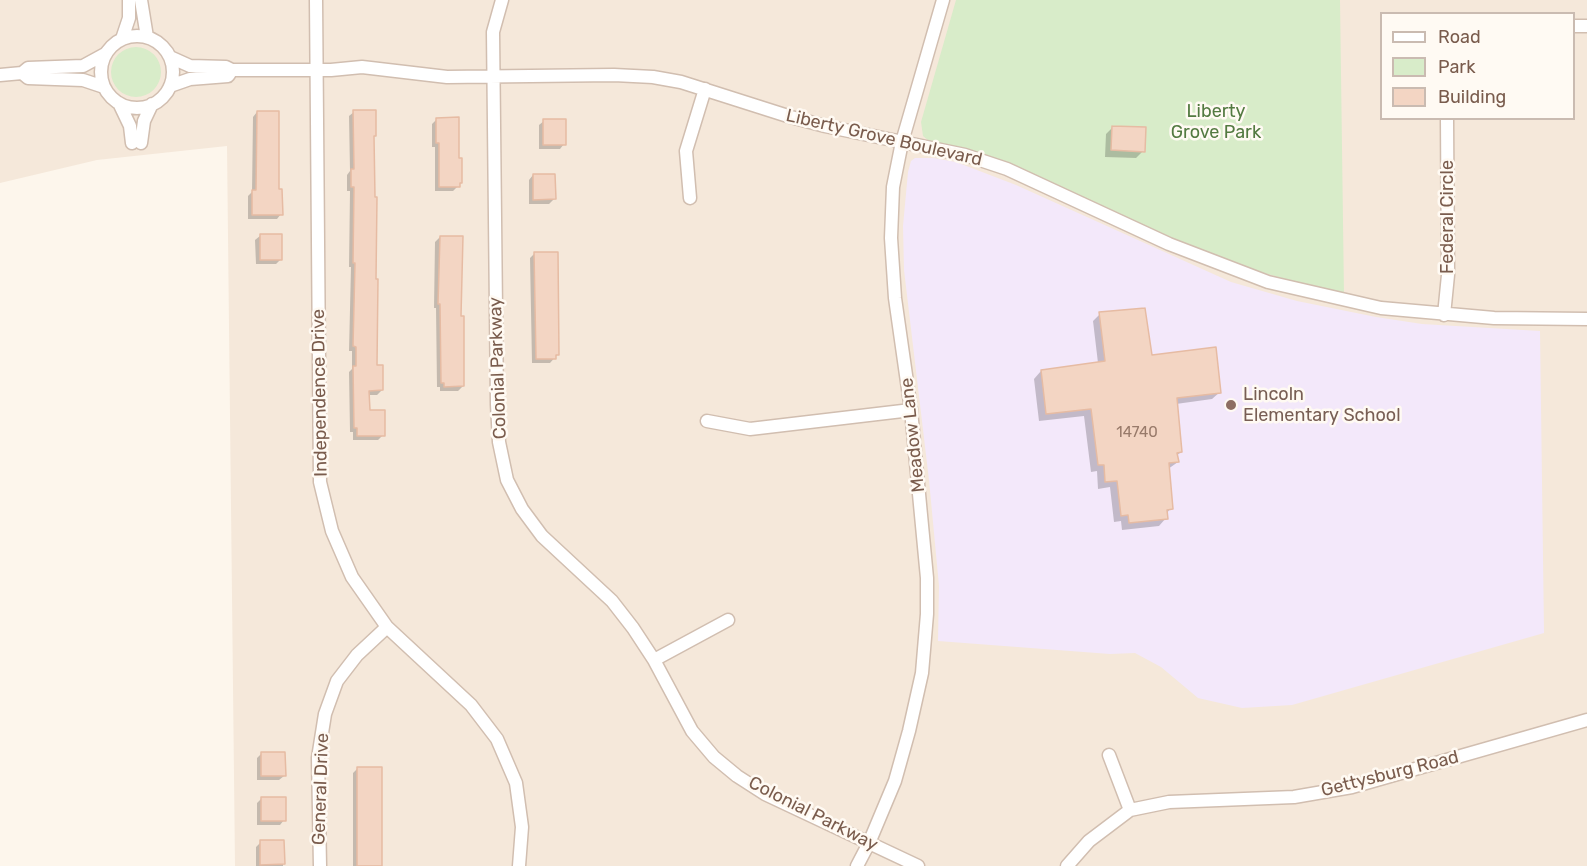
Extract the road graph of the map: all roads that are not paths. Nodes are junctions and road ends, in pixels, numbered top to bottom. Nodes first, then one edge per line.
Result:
1 (129, 0) edge
2 (141, 0) edge
3 (316, 0) edge
4 (502, 0) edge
5 (943, 0) edge
6 (147, 37) junction
7 (122, 39) junction
8 (105, 54) junction
9 (170, 57) junction
10 (232, 70) junction
11 (317, 70) junction
12 (22, 74) junction
13 (0, 75) edge
14 (494, 76) junction
15 (170, 86) junction
16 (104, 87) junction
17 (705, 89) junction
18 (119, 103) junction
19 (152, 104) junction
20 (1447, 120) edge
21 (902, 142) junction
22 (690, 198) dead end
23 (1444, 315) junction
24 (1587, 319) edge
25 (911, 410) junction
26 (707, 421) dead end
27 (728, 620) dead end
28 (387, 627) junction
29 (654, 660) junction
30 (1587, 720) edge
31 (1109, 755) dead end
32 (1130, 810) junction
33 (869, 843) junction
34 (320, 866) edge
35 (519, 866) edge
36 (857, 866) edge
37 (918, 866) edge
38 (1068, 866) edge

1 - 7 street
2 - 6 street
3 - 11 street, Independence Drive
4 - 14 street, Colonial Parkway
5 - 21 street, Meadow Lane
6 - 7 street
6 - 9 street
7 - 8 street
8 - 12 street
8 - 16 street
9 - 10 street, Liberty Grove Boulevard
9 - 15 street
10 - 11 street, Liberty Grove Boulevard
10 - 15 street, Liberty Grove Boulevard
11 - 14 street, Liberty Grove Boulevard
11 - 28 street, Independence Drive
12 - 13 street
12 - 16 street
14 - 17 street, Liberty Grove Boulevard
14 - 29 street, Colonial Parkway
15 - 19 street
16 - 18 street
17 - 21 street, Liberty Grove Boulevard
17 - 22 street
18 - 19 street
18 - 19 street
20 - 23 street, Federal Circle
21 - 23 street, Liberty Grove Boulevard
21 - 25 street, Meadow Lane
23 - 24 street, Liberty Grove Boulevard
25 - 26 street
25 - 33 street, Meadow Lane
27 - 29 street
28 - 34 street, General Drive
28 - 35 street, Independence Drive
29 - 33 street, Colonial Parkway
30 - 32 street, Gettysburg Road
31 - 32 street
32 - 38 street, Gettysburg Road
33 - 36 street, Meadow Lane
33 - 37 street, Colonial Parkway

